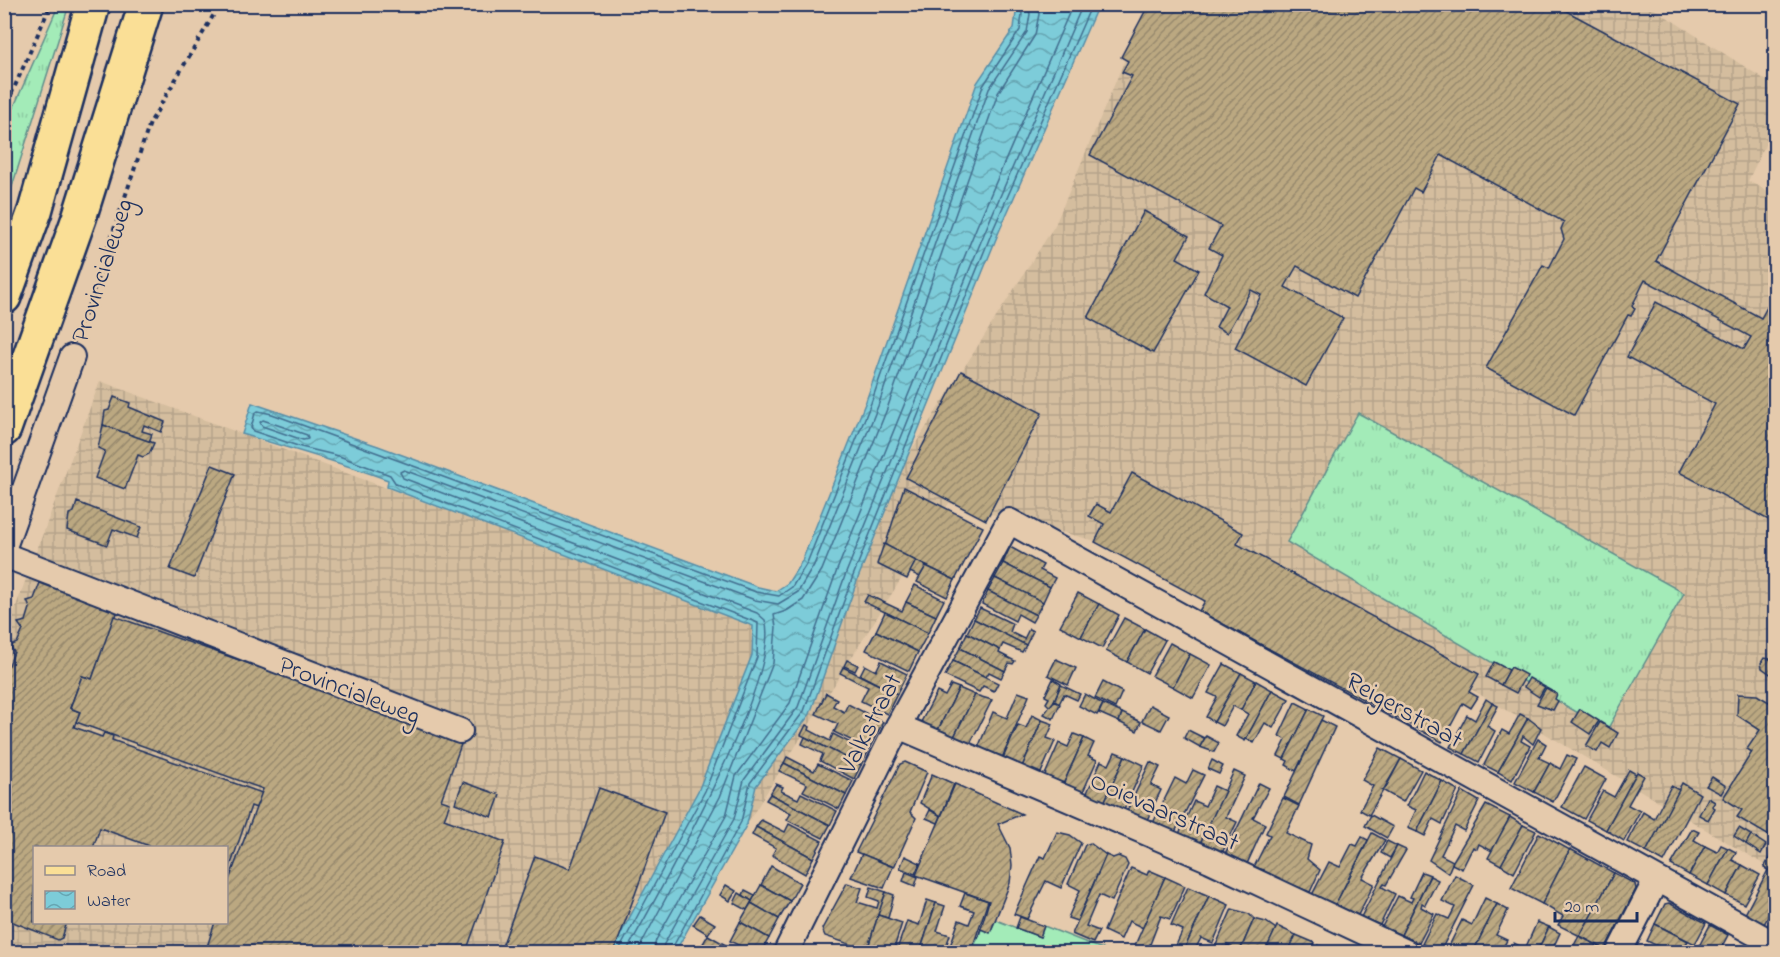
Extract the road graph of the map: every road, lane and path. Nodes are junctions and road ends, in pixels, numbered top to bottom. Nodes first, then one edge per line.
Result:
1 (51, 4) edge
2 (93, 4) edge
3 (146, 4) edge
4 (220, 4) edge
5 (4, 111) edge
6 (4, 297) edge
7 (72, 357) joint
8 (4, 429) edge
9 (1009, 521) joint
10 (4, 547) edge
11 (4, 555) edge
12 (898, 726) junction
13 (460, 732) dead end
14 (1656, 880) junction
15 (1776, 945) edge
16 (786, 952) edge
17 (1406, 952) edge
18 (1619, 952) edge

1 - 5 path
2 - 6 main road
3 - 8 main road, Provincialeweg
4 - 7 path, Provincialeweg
7 - 10 street, Provincialeweg
9 - 12 street, Valkstraat
9 - 14 street, Reigerstraat
11 - 13 street, Provincialeweg
12 - 16 street, Valkstraat
12 - 17 street, Ooievaarstraat
14 - 15 street, Reigerstraat
14 - 18 street

